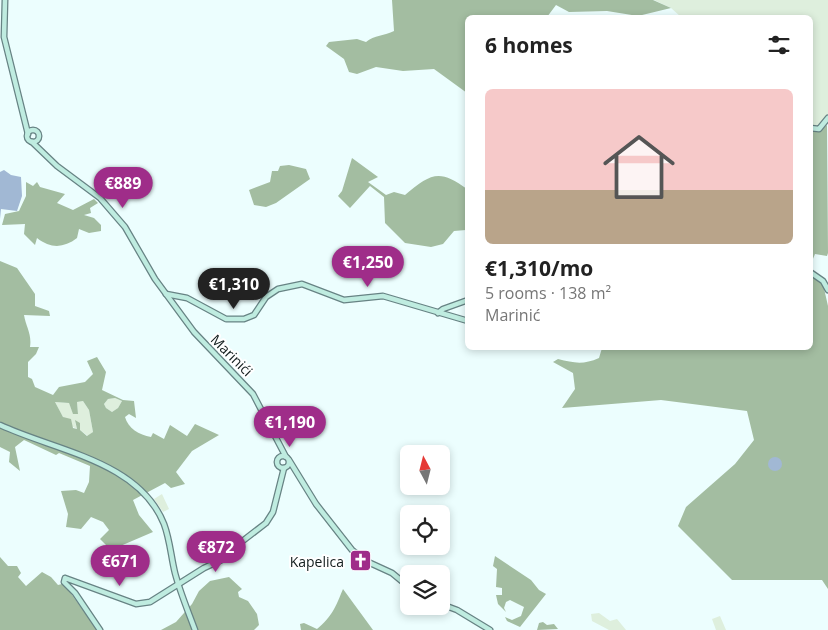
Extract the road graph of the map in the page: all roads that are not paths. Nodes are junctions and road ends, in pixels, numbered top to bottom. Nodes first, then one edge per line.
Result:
1 (4, 0) edge
2 (24, 117) junction
3 (828, 118) edge
4 (813, 128) edge
5 (33, 130) junction
6 (28, 134) junction
7 (38, 139) junction
8 (32, 142) junction
9 (46, 154) junction
10 (813, 275) edge
11 (828, 290) edge
12 (166, 294) junction
13 (465, 301) edge
14 (438, 313) junction
15 (465, 319) edge
16 (0, 425) edge
17 (278, 443) junction
18 (280, 457) junction
19 (288, 458) junction
20 (283, 467) junction
21 (298, 475) junction
22 (176, 576) junction
23 (186, 580) junction
24 (400, 580) edge
25 (178, 584) junction
26 (171, 588) junction
27 (180, 591) junction
28 (450, 607) edge
29 (100, 630) edge
30 (196, 630) edge
31 (490, 630) edge

1 - 2 main road
2 - 5 main road
2 - 6 main road
3 - 4 main road
5 - 6 main road
5 - 7 main road
6 - 8 main road
7 - 8 main road
7 - 9 main road, Marinići
8 - 9 main road, Marinići
9 - 12 main road, Marinići
10 - 11 main road
12 - 14 main road
12 - 17 main road, Marinići
13 - 14 main road
14 - 15 main road
16 - 22 main road
17 - 18 main road, Marinići
17 - 19 main road, Marinići
18 - 19 main road
18 - 20 main road, Marinići
19 - 20 main road, Marinići
19 - 21 main road, Marinići
20 - 21 main road, Marinići
20 - 23 main road, Marinići
21 - 24 main road, Marinići
22 - 23 main road
22 - 25 main road
23 - 25 main road, Marinići
25 - 26 main road, Marinići
25 - 27 main road
26 - 27 main road
26 - 29 main road, Marinići
27 - 30 main road
28 - 31 main road

